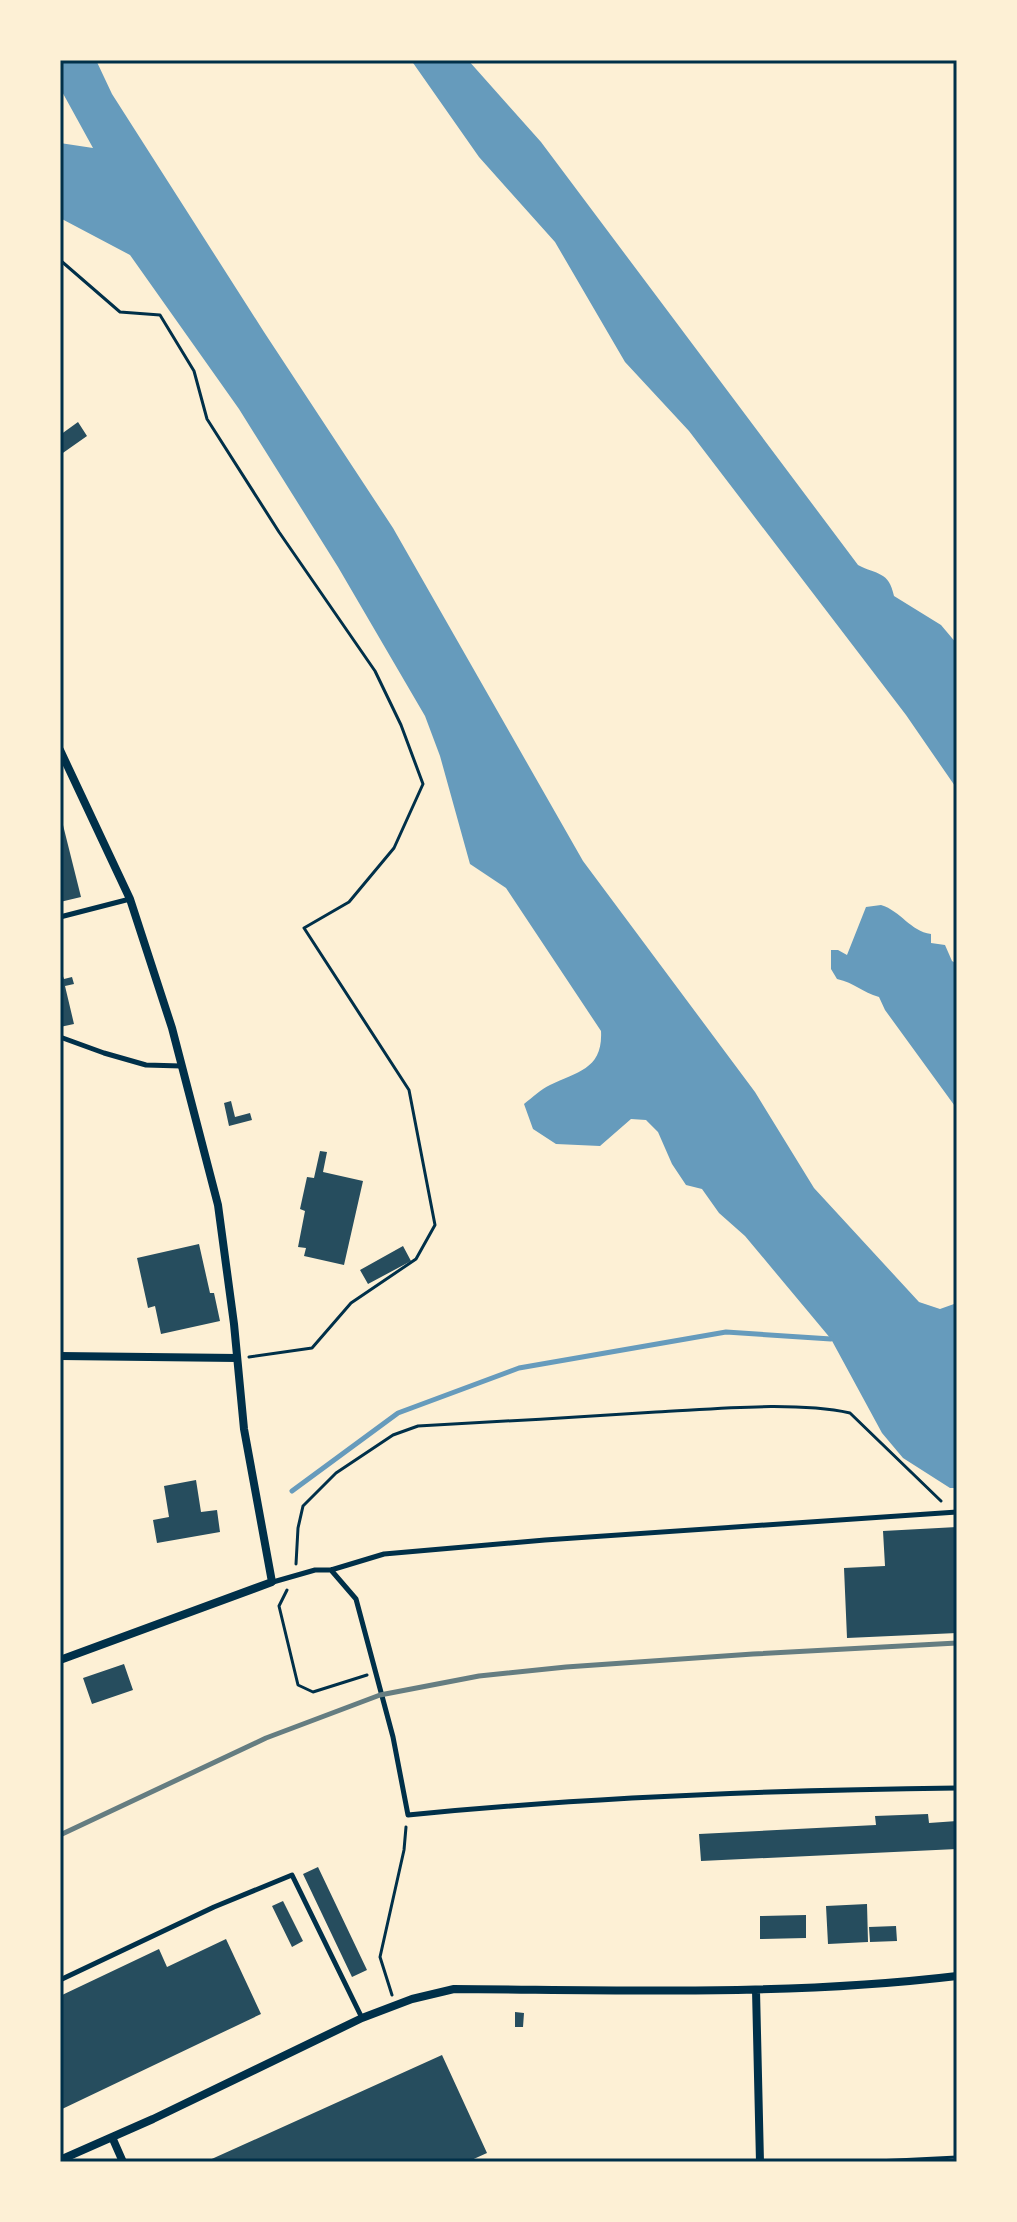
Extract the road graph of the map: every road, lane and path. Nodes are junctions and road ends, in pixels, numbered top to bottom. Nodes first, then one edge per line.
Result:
1 (60, 260) edge
2 (60, 750) edge
3 (130, 899) junction
4 (60, 917) edge
5 (60, 1037) edge
6 (182, 1066) junction
7 (60, 1356) edge
8 (237, 1358) junction
9 (955, 1512) edge
10 (331, 1570) junction
11 (293, 1576) junction
12 (272, 1582) junction
13 (60, 1660) edge
14 (374, 1673) junction
15 (957, 1788) edge
16 (408, 1815) junction
17 (957, 1976) edge
18 (60, 1980) edge
19 (756, 1990) junction
20 (396, 2005) junction
21 (362, 2018) junction
22 (112, 2137) junction
23 (957, 2157) edge
24 (60, 2160) edge
25 (123, 2162) edge
26 (760, 2162) edge
27 (856, 2162) edge

1 - 8 path
2 - 3 street
3 - 4 lane
3 - 6 street
5 - 6 lane
6 - 8 street
7 - 8 street
8 - 12 street
9 - 10 lane
9 - 11 path
10 - 11 lane
10 - 14 lane
11 - 12 lane
11 - 14 path
12 - 13 street
14 - 16 lane
15 - 16 lane
16 - 20 path
17 - 19 street
18 - 21 lane
19 - 20 street
19 - 26 street
20 - 21 street
21 - 22 street
22 - 24 street
22 - 25 street
23 - 27 path

